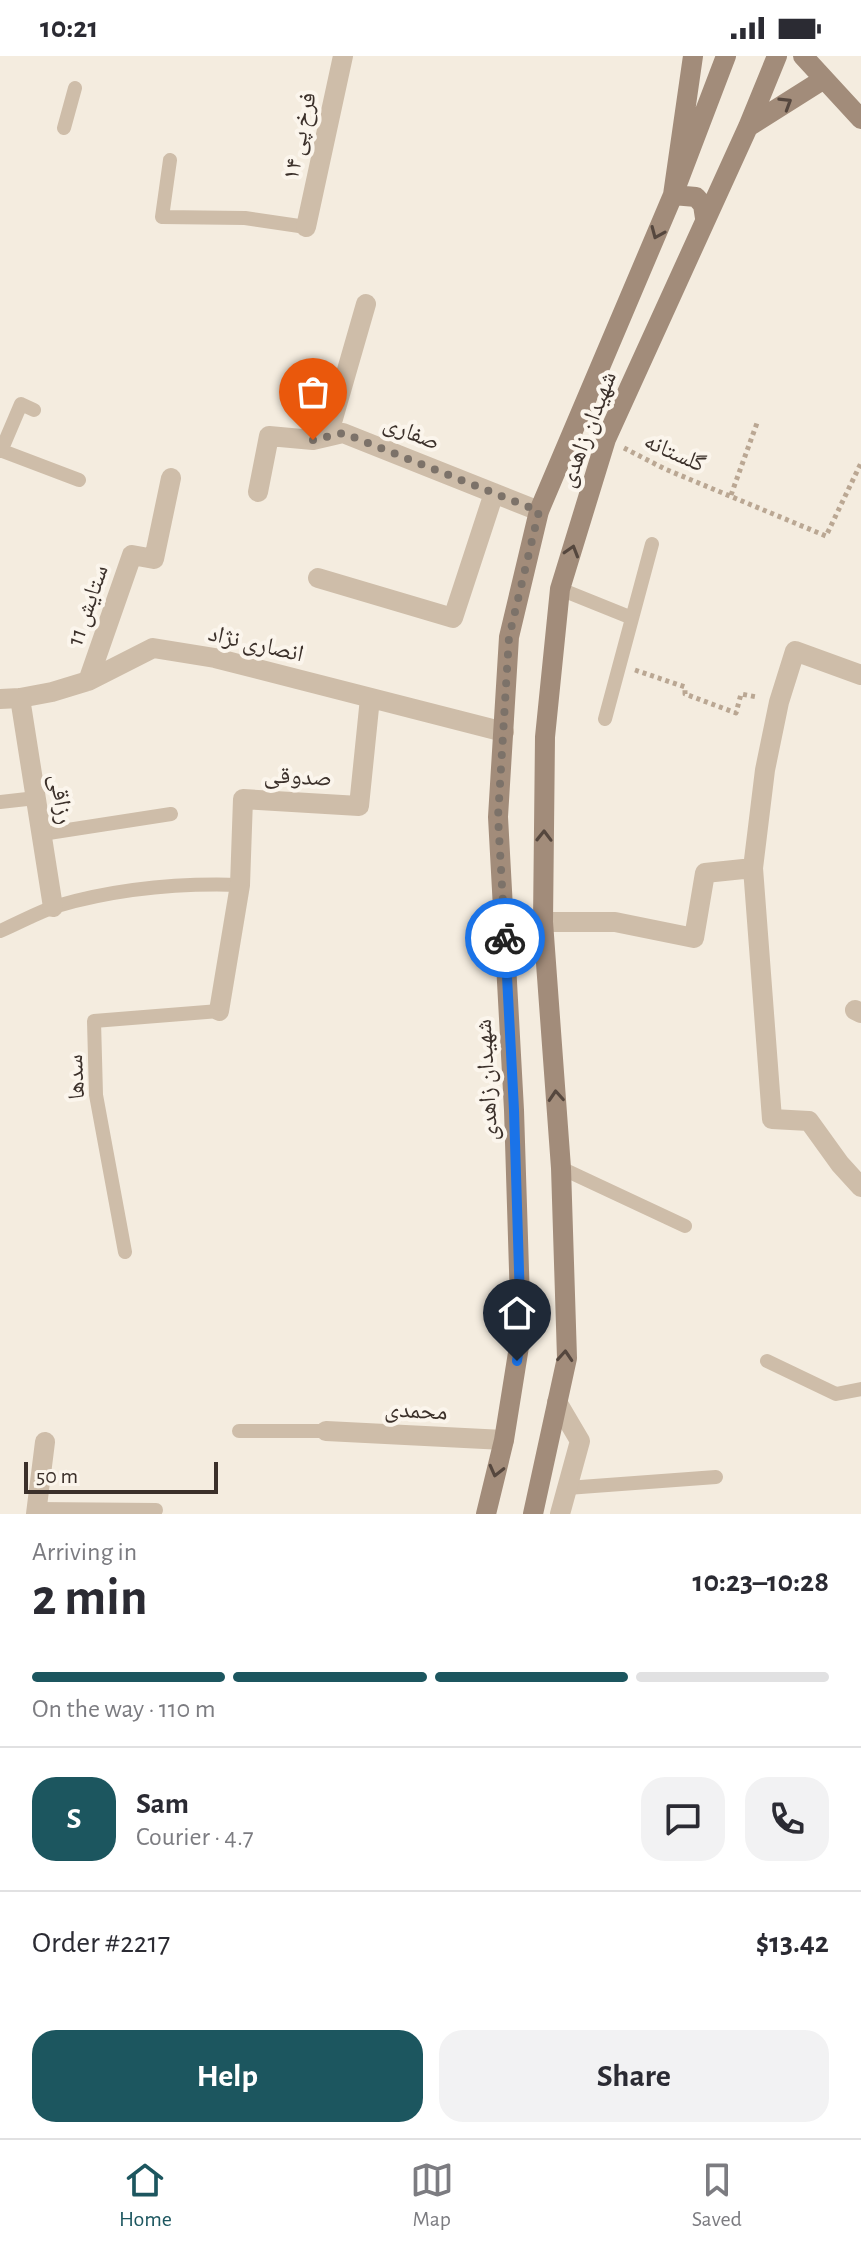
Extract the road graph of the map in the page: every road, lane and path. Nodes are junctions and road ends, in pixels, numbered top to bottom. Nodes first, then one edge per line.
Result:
1 (343, 56) edge
2 (693, 56) edge
3 (726, 56) edge
4 (777, 56) edge
5 (803, 56) edge
6 (824, 79) junction
7 (75, 88) dead end
8 (861, 119) edge
9 (748, 127) junction
10 (64, 128) dead end
11 (170, 160) dead end
12 (673, 195) junction
13 (705, 218) junction
14 (306, 227) joint
15 (366, 304) dead end
16 (34, 410) dead end
17 (757, 423) dead end
18 (328, 436) junction
19 (606, 439) junction
20 (1, 450) edge
21 (861, 463) edge
22 (171, 478) dead end
23 (79, 480) dead end
24 (258, 492) dead end
25 (494, 493) junction
26 (731, 495) junction
27 (539, 511) junction
28 (652, 544) dead end
29 (318, 578) dead end
30 (560, 589) junction
31 (632, 618) junction
32 (619, 665) junction
33 (861, 675) edge
34 (88, 681) junction
35 (10, 698) edge
36 (370, 698) junction
37 (779, 702) junction
38 (605, 719) dead end
39 (504, 732) junction
40 (36, 798) junction
41 (0, 802) edge
42 (171, 814) dead end
43 (42, 834) junction
44 (753, 868) junction
45 (240, 885) junction
46 (53, 907) junction
47 (543, 922) junction
48 (0, 931) edge
49 (219, 1011) joint
50 (561, 1168) junction
51 (861, 1187) edge
52 (685, 1226) dead end
53 (125, 1252) dead end
54 (767, 1361) dead end
55 (861, 1389) edge
56 (557, 1402) junction
57 (239, 1431) dead end
58 (326, 1431) joint
59 (504, 1440) junction
60 (45, 1442) dead end
61 (716, 1477) dead end
62 (567, 1488) junction
63 (156, 1510) dead end
64 (36, 1512) edge
65 (486, 1514) edge
66 (533, 1514) edge
67 (560, 1514) edge

1 - 14 street, فرخ پی ۱۴
2 - 12 main road
3 - 12 main road, شهیدان زاهدی
4 - 9 main road, شهیدان زاهدی
5 - 6 main road
6 - 8 main road
9 -> 6 main road
7 - 10 lane
9 - 13 main road, شهیدان زاهدی
11 - 14 lane
12 - 13 main road
12 -> 27 main road, شهیدان زاهدی
13 - 19 main road, شهیدان زاهدی
15 - 18 street
16 - 20 lane
17 - 26 path, گلستانه
18 - 24 street, صفاری
18 - 25 street, صفاری
19 - 26 path, گلستانه
30 -> 19 main road, شهیدان زاهدی
20 - 23 lane
21 - 26 path, گلستانه
22 - 34 street, ستایش 11
25 - 27 street, صفاری
25 - 29 street
27 - 39 main road, شهیدان زاهدی
28 - 31 lane
30 - 31 lane
47 -> 30 main road, شهیدان زاهدی
31 - 32 lane
32 - 37 path
32 - 38 lane
33 - 37 street
34 - 35 street, انصاری نژاد
34 - 36 street, انصاری نژاد
35 - 40 street, رزاقی
36 - 39 street, انصاری نژاد
36 - 45 street, صدوقی
37 - 44 street
39 - 59 main road, شهیدان زاهدی
40 - 41 lane
40 - 43 street, رزاقی
42 - 43 lane
43 - 46 street, رزاقی
44 - 47 street
44 - 51 street
45 - 46 lane
45 - 49 street, صدوقی
46 - 48 lane
50 -> 47 main road, شهیدان زاهدی
49 - 53 lane, سدها
50 - 52 lane
56 -> 50 main road, شهیدان زاهدی
54 - 55 lane
56 - 62 street
56 - 66 main road, شهیدان زاهدی
57 - 58 lane
58 - 59 street, محمدی
59 -> 65 main road, شهیدان زاهدی
60 - 64 street
61 - 62 lane
62 - 67 street
63 - 64 lane

